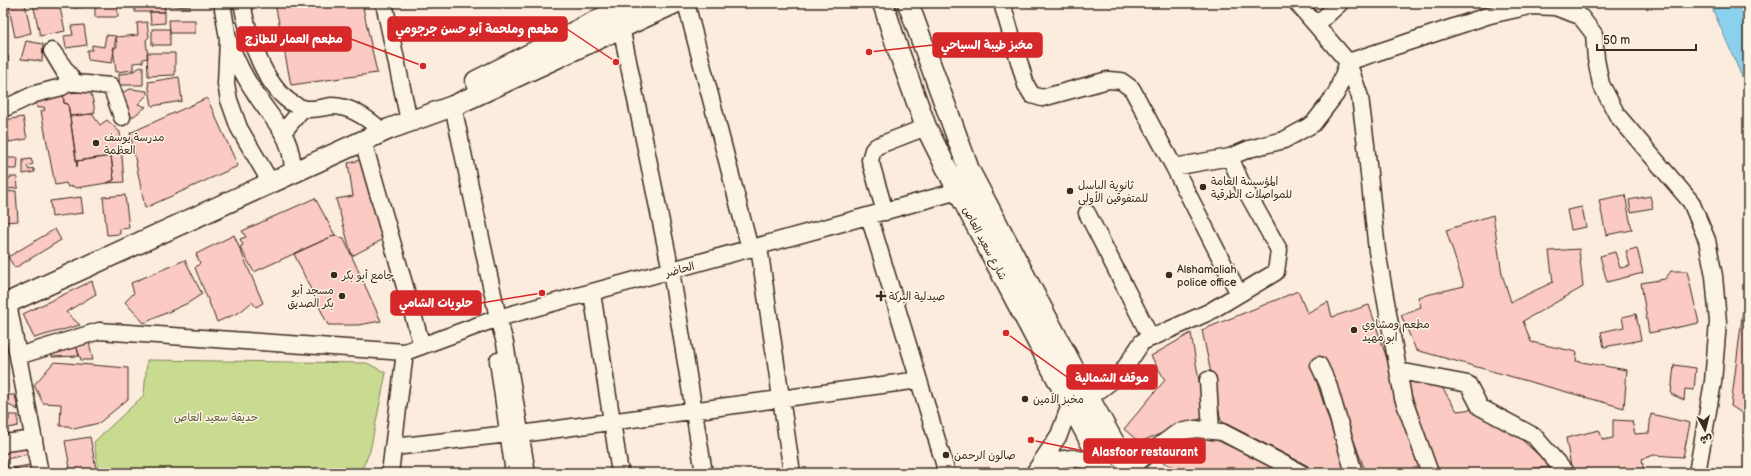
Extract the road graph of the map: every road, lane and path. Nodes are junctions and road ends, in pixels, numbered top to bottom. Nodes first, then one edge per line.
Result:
1 (222, 3) edge
2 (242, 3) edge
3 (384, 3) edge
4 (675, 3) edge
5 (686, 3) edge
6 (883, 3) edge
7 (908, 3) edge
8 (1002, 3) edge
9 (1297, 3) edge
10 (1340, 3) edge
11 (622, 11) edge
12 (1316, 25) junction
13 (228, 39) junction
14 (1348, 62) junction
15 (454, 106) junction
16 (303, 108) junction
17 (3, 109) edge
18 (408, 116) junction
19 (122, 117) dead end
20 (926, 127) junction
21 (386, 130) junction
22 (284, 131) junction
23 (363, 141) junction
24 (1230, 157) junction
25 (1174, 167) junction
26 (294, 172) junction
27 (271, 183) junction
28 (958, 192) junction
29 (885, 212) junction
30 (1088, 213) dead end
31 (869, 216) junction
32 (755, 248) junction
33 (671, 271) junction
34 (592, 293) junction
35 (1239, 294) junction
36 (5, 304) edge
37 (498, 318) junction
38 (1151, 338) junction
39 (422, 346) junction
40 (405, 352) junction
41 (18, 356) junction
42 (1319, 365) dead end
43 (1399, 372) junction
44 (919, 380) junction
45 (1208, 380) dead end
46 (781, 398) junction
47 (1089, 398) junction
48 (1070, 406) junction
49 (694, 410) junction
50 (612, 422) junction
51 (1211, 431) junction
52 (514, 434) junction
53 (34, 439) junction
54 (3, 445) edge
55 (394, 448) junction
56 (1038, 467) edge
57 (1104, 468) edge
58 (1131, 472) edge
59 (40, 473) edge
60 (390, 473) edge
61 (514, 473) edge
62 (527, 473) edge
63 (620, 473) edge
64 (704, 473) edge
65 (792, 473) edge
66 (944, 473) edge
67 (1301, 473) edge
68 (1354, 473) edge
69 (1430, 473) edge
70 (1566, 473) edge
71 (1697, 473) edge

1 - 13 street
2 - 16 street
3 - 18 street
4 - 11 main road
5 - 32 street
6 - 20 main road, شارع سعيد العاص
7 - 47 main road
8 - 25 street
9 - 12 street
10 - 12 street
11 - 15 main road
11 - 18 main road
11 - 33 street
12 - 14 street
13 - 22 street
13 - 27 street
14 - 24 street
14 - 43 street
14 - 71 street
15 - 21 main road
15 - 37 street
16 - 21 street
16 - 22 street
17 - 19 street
18 - 21 main road
20 - 28 main road, شارع سعيد العاص
20 - 29 street
21 - 23 main road
22 - 26 street
23 - 26 main road
23 - 39 street
24 - 25 street
24 - 35 street
25 - 35 street
26 - 27 main road
27 - 36 main road
28 - 29 street, الحاضر
28 - 48 main road, شارع سعيد العاص
29 - 31 street, الحاضر
30 - 38 street
31 - 32 street, الحاضر
31 - 44 street
32 - 33 street, الحاضر
32 - 46 street
33 - 34 street, الحاضر
33 - 49 street
34 - 37 street, الحاضر
34 - 50 street
35 - 38 street
36 - 41 street
37 - 39 street, الحاضر
37 - 52 street
38 - 47 street
39 - 40 street, الحاضر
40 - 41 street
40 - 55 street
41 - 53 street
42 - 68 street
43 - 69 street
43 - 70 street
44 - 46 street
44 - 66 street
45 - 51 street
46 - 49 street
46 - 65 street
47 - 58 main road
48 - 56 street
48 - 57 main road, شارع سعيد العاص
49 - 50 street
49 - 64 street
50 - 52 street
50 - 63 street
51 - 58 street
51 - 67 street
52 - 55 street
52 - 61 street
52 - 62 street
53 - 54 street
53 - 59 street
55 - 60 street
56 - 57 street

